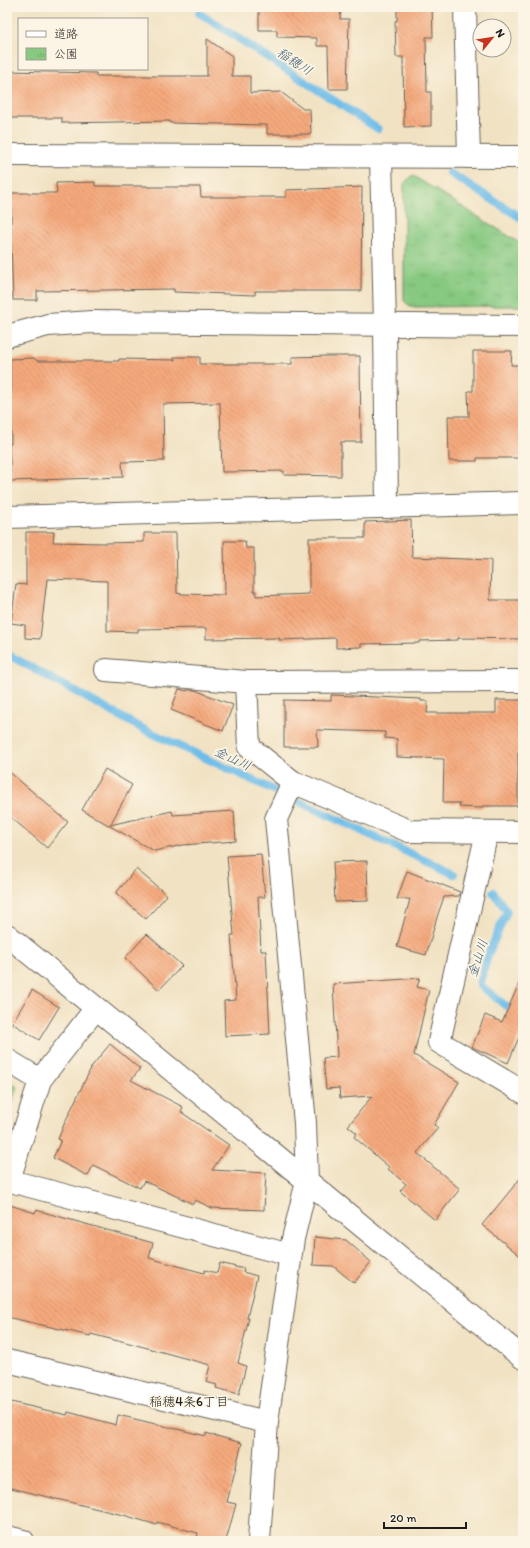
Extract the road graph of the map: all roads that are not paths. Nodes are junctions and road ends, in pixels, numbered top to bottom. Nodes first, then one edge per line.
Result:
1 (465, 7) edge
2 (7, 155) edge
3 (381, 157) junction
4 (469, 157) junction
5 (523, 157) edge
6 (385, 325) junction
7 (523, 326) edge
8 (7, 336) edge
9 (523, 503) edge
10 (387, 507) junction
11 (7, 517) edge
12 (106, 670) dead end
13 (523, 681) edge
14 (246, 682) junction
15 (293, 782) junction
16 (487, 832) junction
17 (523, 832) edge
18 (7, 935) edge
19 (96, 1008) junction
20 (7, 1060) edge
21 (40, 1080) junction
22 (523, 1092) edge
23 (8, 1180) edge
24 (307, 1181) junction
25 (290, 1255) junction
26 (523, 1358) edge
27 (7, 1361) edge
28 (267, 1422) junction
29 (7, 1537) edge
30 (23, 1541) edge
31 (259, 1541) edge

1 - 4 street
2 - 3 street
3 - 4 street
3 - 6 street
4 - 5 street
6 - 7 street
6 - 8 street
6 - 10 street
9 - 10 street
10 - 11 street
12 - 14 street
13 - 14 street
14 - 15 street
15 - 16 street
15 - 24 street
16 - 17 street
16 - 22 street
18 - 19 street
19 - 21 street
19 - 24 street
20 - 21 street
21 - 23 street
23 - 25 street
24 - 25 street
24 - 26 street
25 - 28 street
27 - 28 street
28 - 31 street
29 - 30 street

